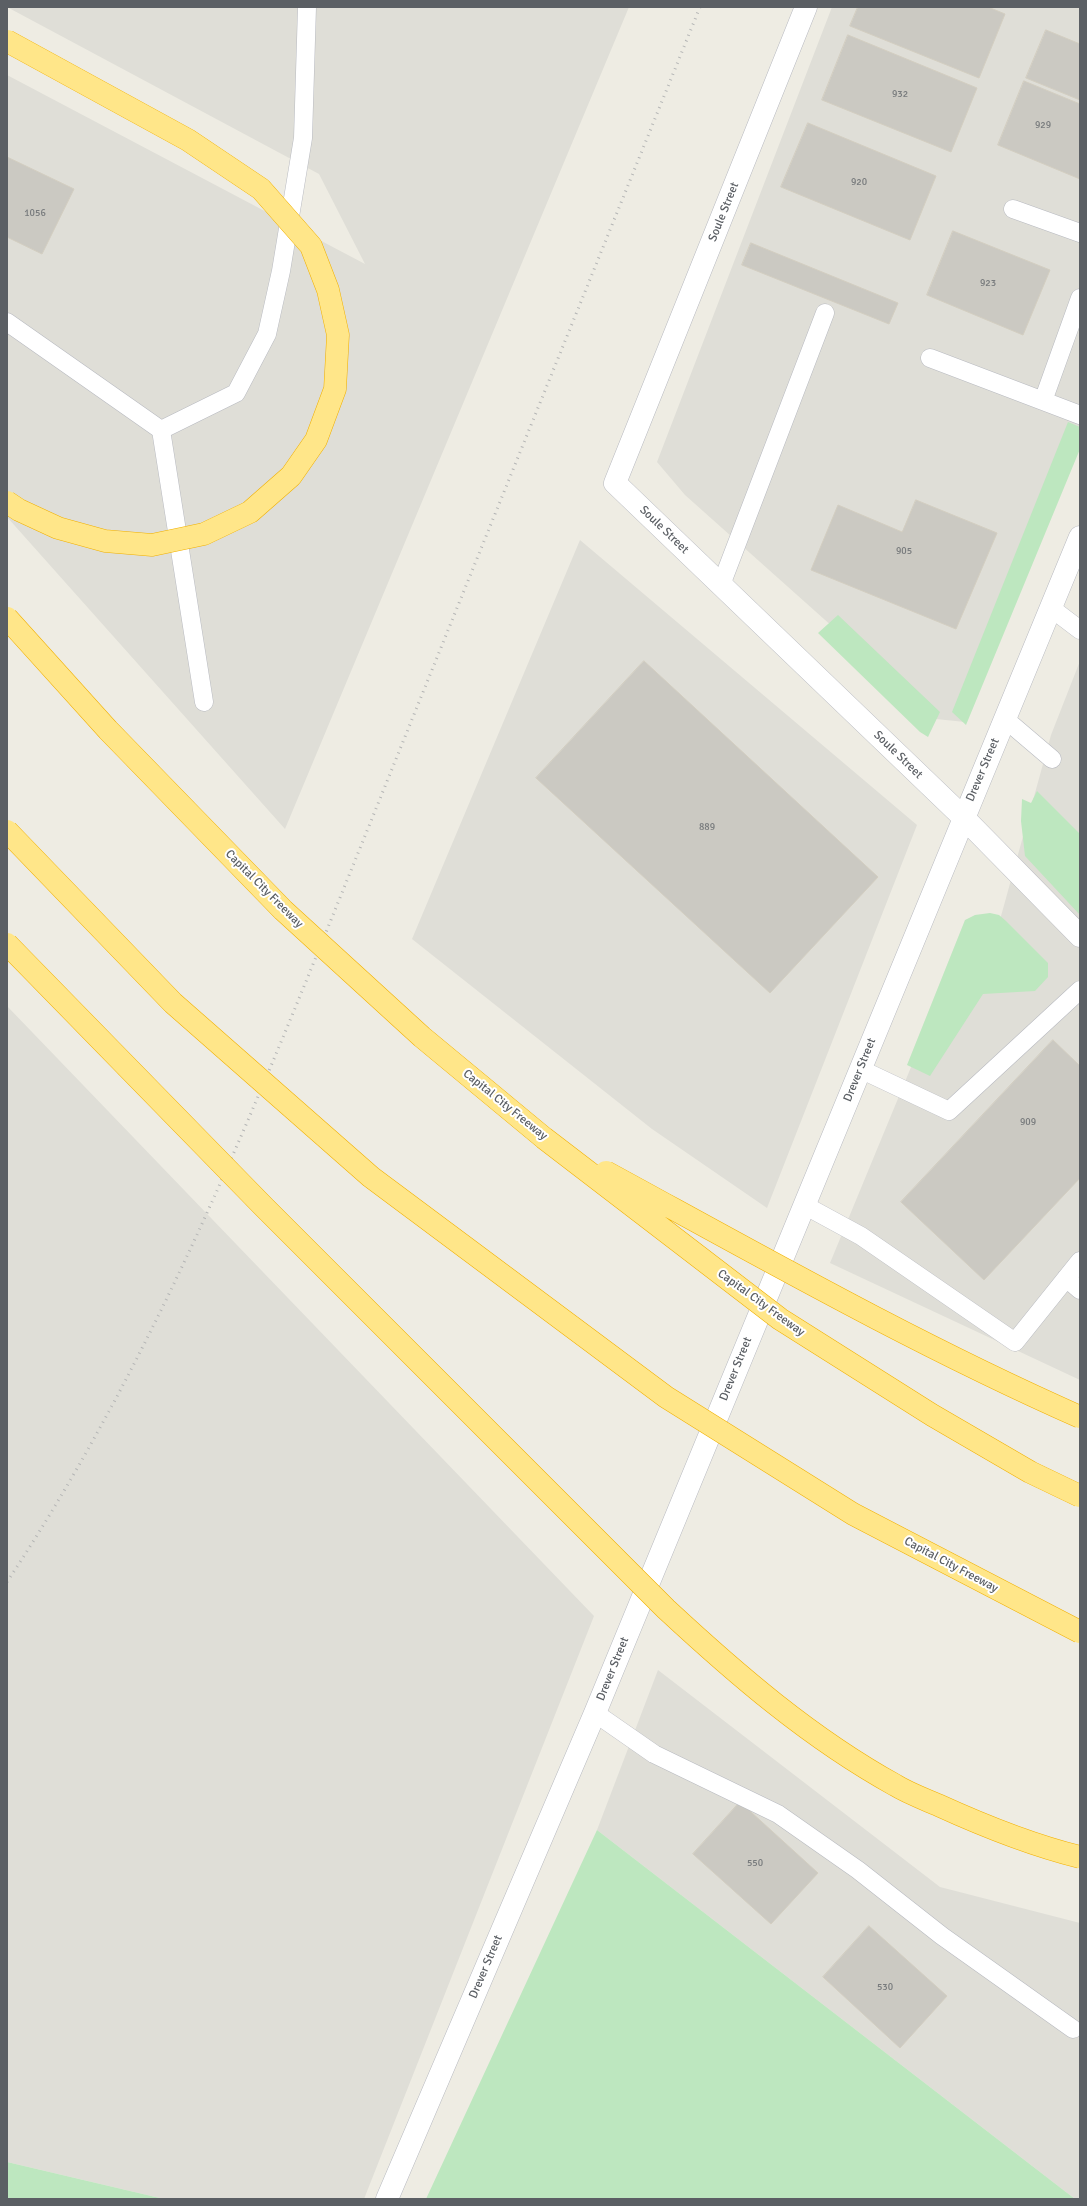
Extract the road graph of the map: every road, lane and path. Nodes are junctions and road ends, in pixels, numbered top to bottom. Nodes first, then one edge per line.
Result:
1 (307, 7) edge
2 (806, 7) edge
3 (7, 41) edge
4 (1013, 209) dead end
5 (1080, 233) edge
6 (1080, 298) edge
7 (825, 313) dead end
8 (7, 322) edge
9 (930, 358) dead end
10 (1042, 401) junction
11 (1080, 415) edge
12 (161, 430) junction
13 (7, 502) edge
14 (1080, 538) edge
15 (721, 585) junction
16 (1051, 608) junction
17 (7, 618) edge
18 (1080, 630) edge
19 (204, 702) dead end
20 (1005, 719) junction
21 (1052, 759) dead end
22 (964, 818) junction
23 (7, 831) edge
24 (1080, 936) edge
25 (7, 944) edge
26 (1080, 990) edge
27 (860, 1069) junction
28 (544, 1138) junction
29 (804, 1205) junction
30 (1080, 1261) edge
31 (1066, 1278) junction
32 (1080, 1290) edge
33 (1080, 1417) edge
34 (1080, 1496) edge
35 (1080, 1632) edge
36 (595, 1713) junction
37 (1080, 1857) edge
38 (1073, 2029) dead end
39 (387, 2199) edge

1 - 12 lane
2 - 15 street, Soule Street
3 - 13 highway, bridge
4 - 5 lane
6 - 10 lane
7 - 15 lane
8 - 12 lane
9 - 10 lane
10 - 11 lane
12 - 19 lane
14 - 16 street, Drever Street
15 - 22 street, Soule Street
16 - 18 lane
16 - 20 street, Drever Street
17 - 28 highway, Capital City Freeway, bridge
20 - 21 lane
20 - 22 street, Drever Street
22 - 24 street, Soule Street
22 - 27 street, Drever Street
23 - 35 highway, Capital City Freeway, bridge
25 - 37 highway, bridge
26 - 27 lane
27 - 29 street, Drever Street
28 - 33 highway, bridge
28 - 34 highway, Capital City Freeway, bridge
29 - 31 lane
29 - 36 street, Drever Street
30 - 31 lane
31 - 32 lane
36 - 38 lane
36 - 39 street, Drever Street

